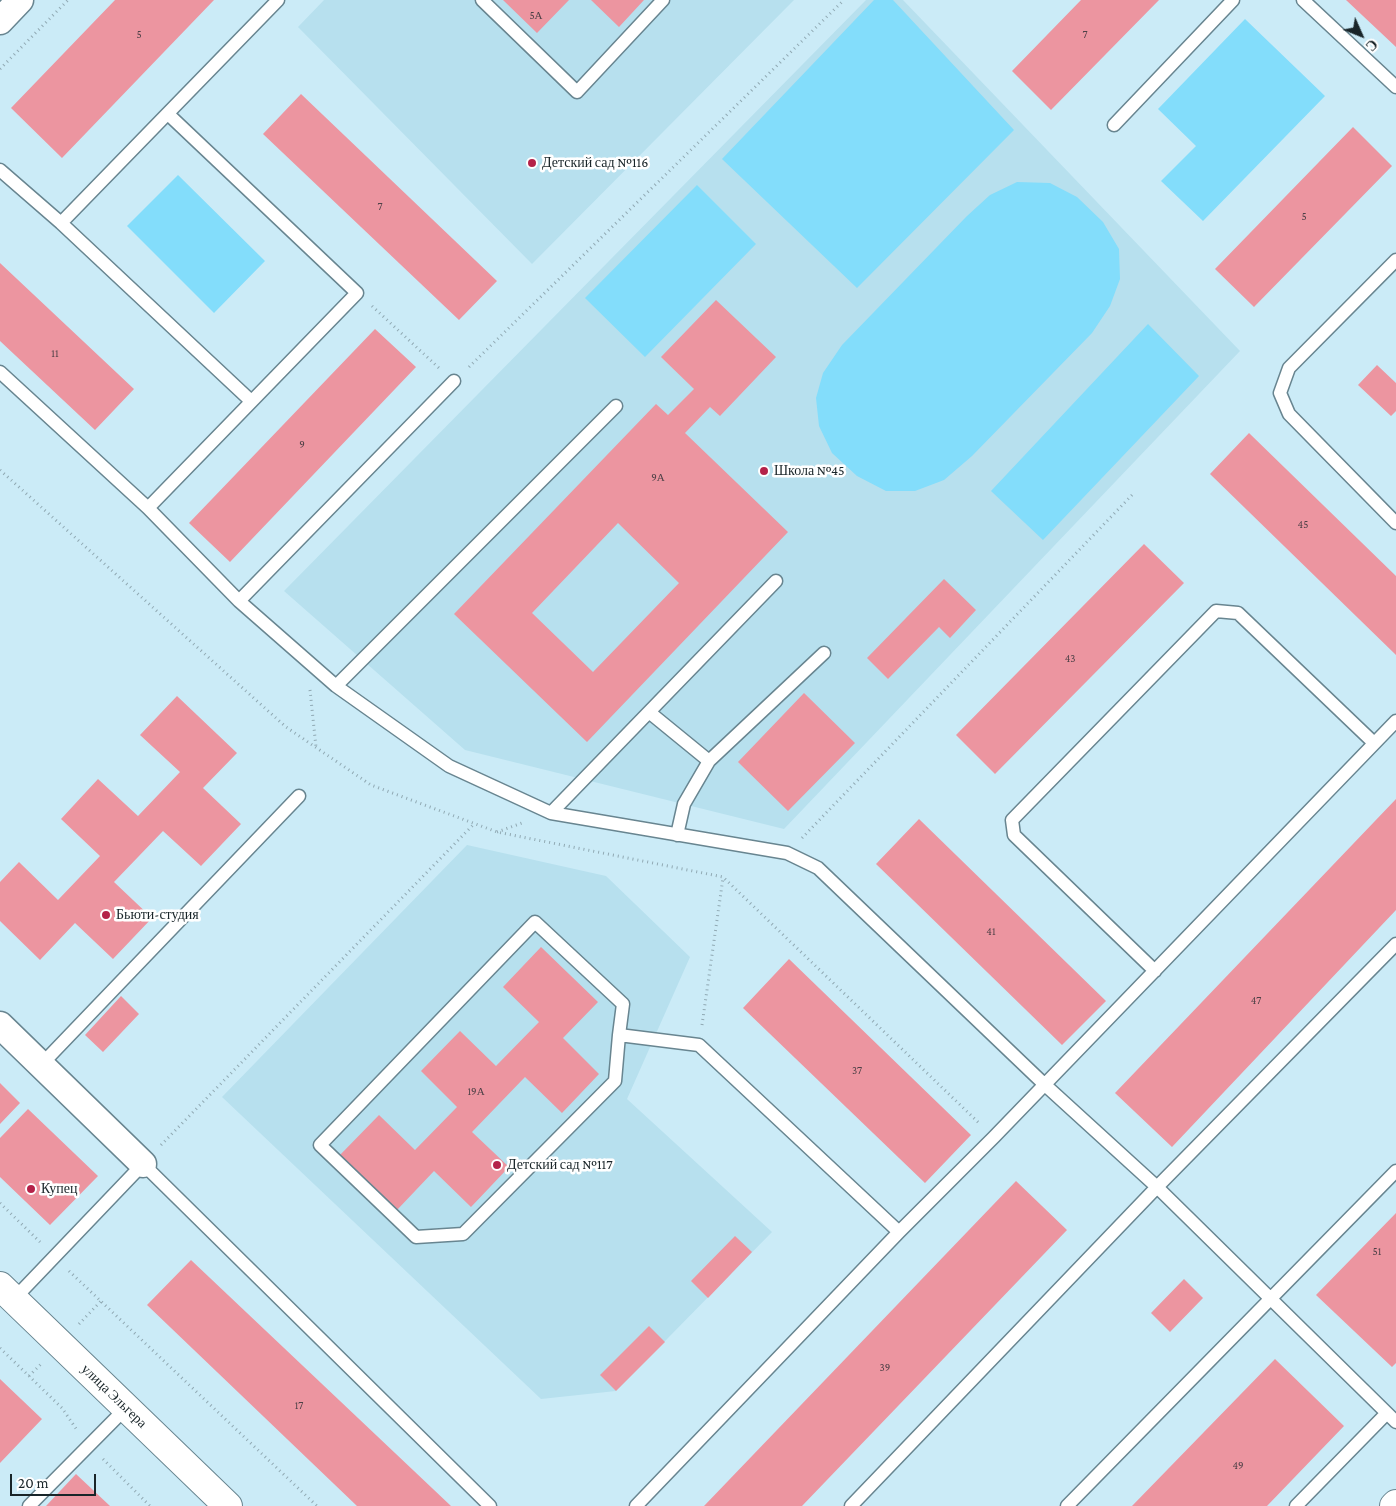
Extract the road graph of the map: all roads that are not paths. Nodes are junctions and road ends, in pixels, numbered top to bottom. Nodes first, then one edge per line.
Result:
1 (20, 0) edge
2 (278, 0) edge
3 (482, 0) edge
4 (663, 0) edge
5 (1233, 0) edge
6 (1303, 0) edge
7 (0, 21) edge
8 (1396, 87) edge
9 (168, 114) junction
10 (1114, 125) dead end
11 (0, 170) edge
12 (62, 223) junction
13 (1396, 260) edge
14 (0, 372) edge
15 (454, 381) road end
16 (251, 401) junction
17 (616, 406) dead end
18 (148, 508) junction
19 (1396, 523) edge
20 (776, 581) dead end
21 (239, 601) junction
22 (824, 653) dead end
23 (336, 686) junction
24 (649, 712) junction
25 (1396, 721) edge
26 (1374, 743) junction
27 (709, 761) junction
28 (300, 796) dead end
29 (551, 813) junction
30 (677, 835) junction
31 (1396, 944) edge
32 (1154, 971) junction
33 (0, 1025) edge
34 (619, 1034) junction
35 (40, 1064) junction
36 (1044, 1084) junction
37 (143, 1164) junction
38 (1396, 1172) edge
39 (1157, 1188) junction
40 (898, 1232) junction
41 (7, 1293) edge
42 (1270, 1299) junction
43 (126, 1408) junction
44 (1391, 1418) edge
45 (29, 1506) edge
46 (228, 1506) edge
47 (490, 1506) edge
48 (636, 1506) edge
49 (851, 1506) edge
50 (1067, 1506) edge
51 (1296, 1506) edge

1 - 7 street
2 - 9 lane
3 - 4 lane
5 - 10 lane
6 - 8 lane
9 - 12 lane
9 - 16 lane
11 - 12 lane
12 - 16 lane
13 - 19 lane
14 - 18 lane
15 - 21 lane
16 - 18 lane
17 - 23 lane
18 - 21 lane
20 - 24 lane
21 - 23 lane
22 - 27 lane
23 - 29 lane
24 - 27 lane
24 - 29 lane
25 - 26 lane
26 - 32 lane
26 - 32 lane
27 - 30 lane
28 - 35 lane
29 - 30 lane
30 - 36 lane
31 - 39 lane
32 - 36 lane
33 - 35 street
34 - 34 lane
34 - 40 lane
35 - 37 street
36 - 39 lane
36 - 40 lane
37 - 41 lane
37 - 47 lane
38 - 42 lane
39 - 42 lane
39 - 49 lane
40 - 48 lane
41 - 43 street, улица Эльгера
42 - 44 lane
42 - 50 lane
43 - 45 lane
43 - 46 street, улица Эльгера
44 - 51 lane

